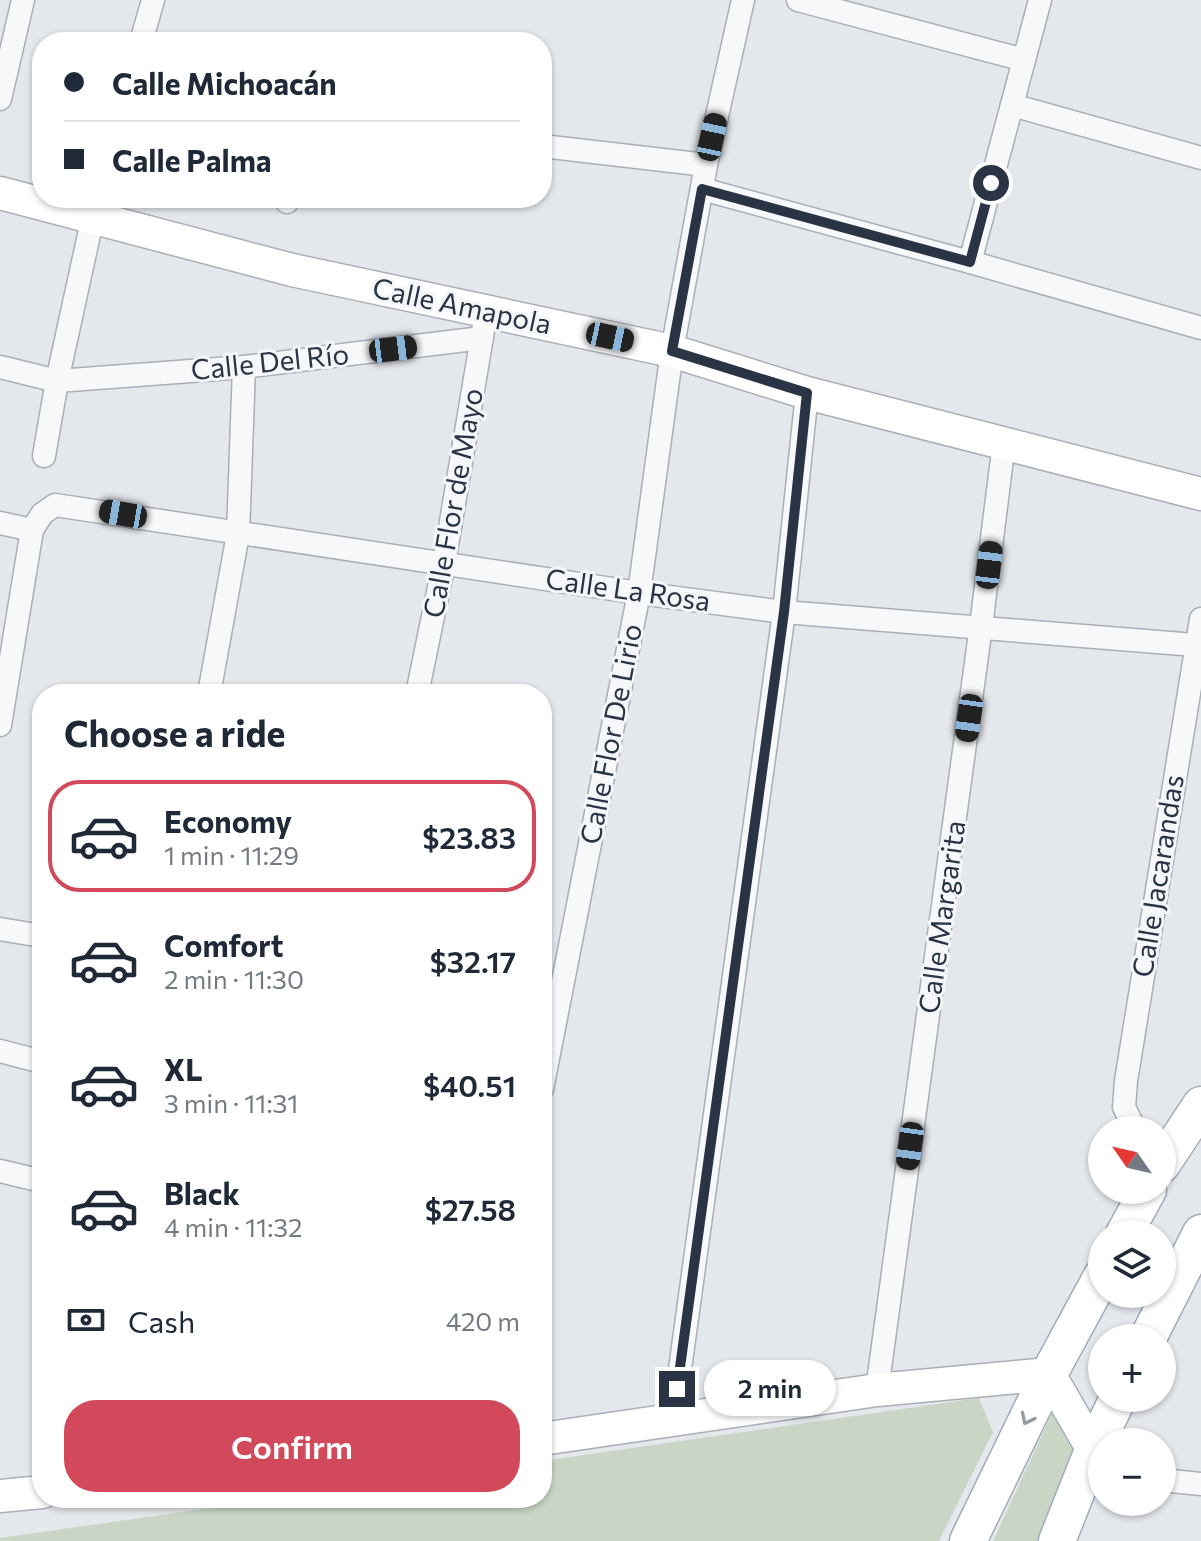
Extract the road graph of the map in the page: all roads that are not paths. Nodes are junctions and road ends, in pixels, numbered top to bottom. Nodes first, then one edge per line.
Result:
1 (23, 0) edge
2 (153, 0) edge
3 (743, 0) edge
4 (798, 0) edge
5 (1040, 0) edge
6 (144, 32) edge
7 (1024, 60) junction
8 (0, 99) edge
9 (1012, 105) junction
10 (552, 147) edge
11 (1201, 158) edge
12 (706, 165) junction
13 (702, 189) junction
14 (0, 193) edge
15 (32, 198) edge
16 (94, 208) edge
17 (97, 208) edge
18 (970, 262) junction
19 (484, 325) junction
20 (1201, 328) edge
21 (672, 351) junction
22 (0, 367) edge
23 (244, 367) junction
24 (57, 381) junction
25 (807, 393) junction
26 (1004, 443) junction
27 (44, 456) dead end
28 (1201, 494) edge
29 (0, 523) edge
30 (32, 530) junction
31 (238, 534) junction
32 (444, 563) junction
33 (639, 593) junction
34 (784, 612) junction
35 (1201, 619) edge
36 (981, 626) junction
37 (1195, 645) junction
38 (211, 684) edge
39 (419, 684) edge
40 (3, 694) edge
41 (0, 725) edge
42 (0, 929) edge
43 (32, 934) edge
44 (552, 1017) edge
45 (0, 1051) edge
46 (32, 1059) edge
47 (1201, 1105) edge
48 (1128, 1116) edge
49 (1176, 1142) edge
50 (0, 1171) edge
51 (32, 1179) edge
52 (1201, 1233) edge
53 (1088, 1302) edge
54 (1155, 1324) edge
55 (1049, 1374) junction
56 (877, 1390) junction
57 (673, 1420) junction
58 (552, 1438) edge
59 (1088, 1456) edge
60 (1088, 1476) edge
61 (1176, 1481) edge
62 (1201, 1484) edge
63 (32, 1493) edge
64 (0, 1496) edge
65 (968, 1541) edge
66 (1057, 1541) edge

1 - 8 street
2 - 6 street
3 - 12 street, Calle Flor De Lirio
4 - 7 street
5 - 7 street
7 - 9 street
9 - 11 street
9 - 18 street
10 - 12 street
12 - 13 street, Calle Flor De Lirio
13 - 18 street
13 - 21 street, Calle Flor De Lirio
14 - 15 street, Calle Amapola
16 - 24 street
17 - 19 street, Calle Amapola
18 - 20 street
19 - 21 street, Calle Amapola
19 - 23 street, Calle Del Río
19 - 32 street, Calle Flor de Mayo
21 - 25 street, Calle Amapola
21 - 33 street, Calle Flor De Lirio
22 - 24 street, Calle Del Río
23 - 24 street, Calle Del Río
23 - 31 street
24 - 27 street
25 - 26 street, Calle Amapola
25 - 34 street
26 - 28 street, Calle Amapola
26 - 36 street, Calle Margarita
29 - 30 street
30 - 31 street, Calle La Rosa
30 - 40 street
31 - 32 street, Calle La Rosa
31 - 38 street
32 - 33 street, Calle La Rosa
32 - 39 street, Calle Flor de Mayo
33 - 34 street, Calle La Rosa
33 - 44 street, Calle Flor De Lirio
34 - 36 street, Calle La Rosa
34 - 57 street
35 - 37 street, Calle Jacarandas
36 - 37 street, Calle La Rosa
36 - 56 street, Calle Margarita
37 - 48 street, Calle Jacarandas
40 - 41 street
42 - 43 street
45 - 46 street
47 - 49 main road
50 - 51 street
52 - 54 main road
53 - 55 main road
55 - 56 street
55 - 59 street
55 -> 65 main road
56 - 57 street
57 - 58 street
60 - 66 main road
61 - 62 street
63 - 64 street

